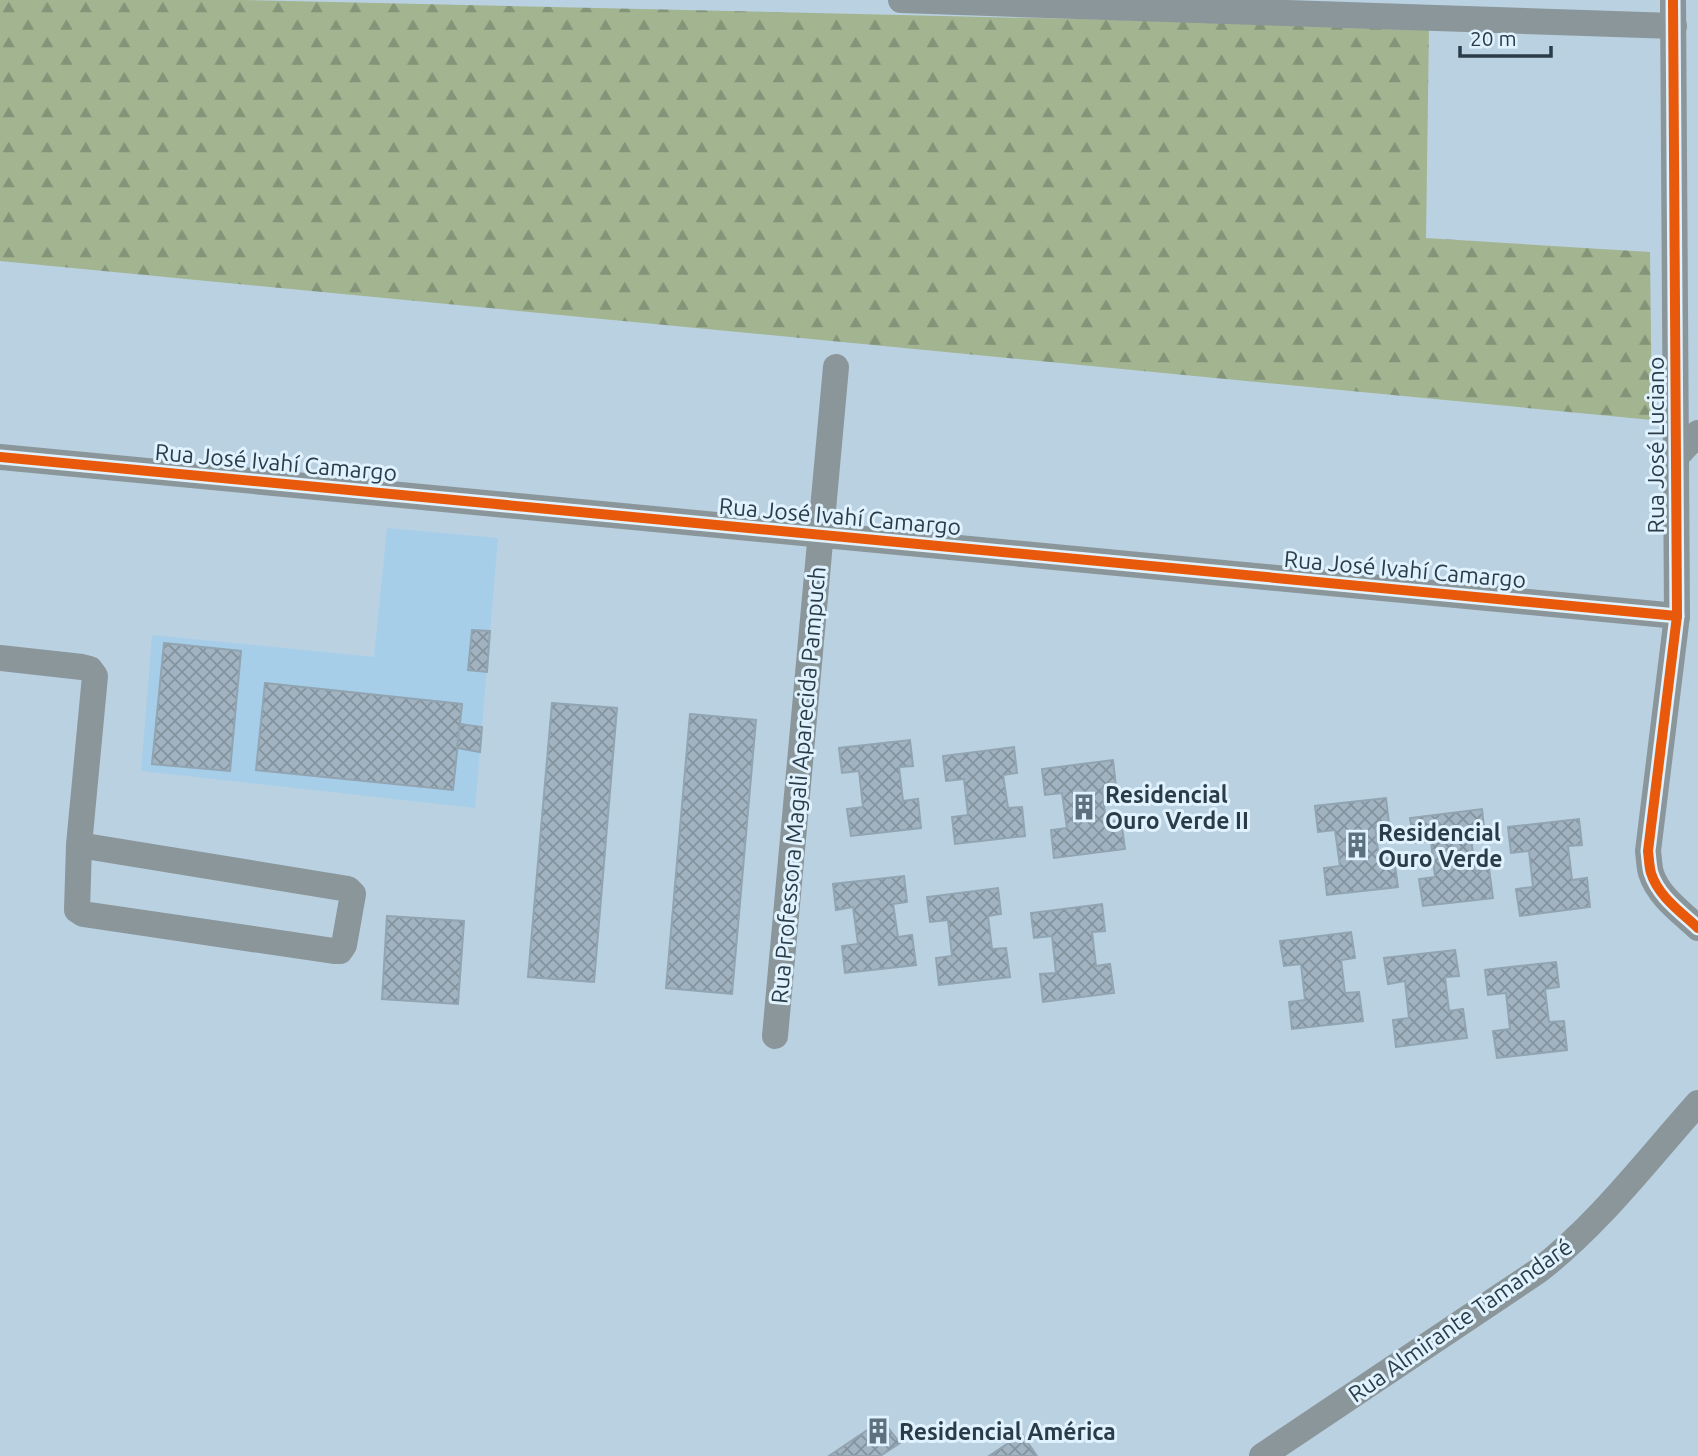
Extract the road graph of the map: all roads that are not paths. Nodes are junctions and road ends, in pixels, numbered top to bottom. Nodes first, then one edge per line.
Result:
1 (901, 0) edge
2 (1403, 0) edge
3 (1674, 13) edge
4 (1424, 18) junction
5 (836, 367) dead end
6 (1698, 433) edge
7 (0, 457) edge
8 (1676, 457) junction
9 (821, 535) junction
10 (1677, 615) junction
11 (0, 658) edge
12 (79, 845) junction
13 (1698, 928) edge
14 (775, 1036) dead end
15 (1698, 1103) edge
16 (1262, 1456) edge

1 - 4 street
2 - 4 street
3 - 4 street
3 - 8 street, Rua José Luciano
5 - 9 street, Rua Professora Magali Aparecida Pampuch
6 - 8 street
7 - 9 street, Rua José Ivahí Camargo
8 - 10 street, Rua José Luciano
9 - 10 street, Rua José Ivahí Camargo
9 - 14 street, Rua Professora Magali Aparecida Pampuch
10 - 13 street, Rua José Luciano
11 - 12 street
12 - 12 street
15 - 16 street, Rua Almirante Tamandaré

